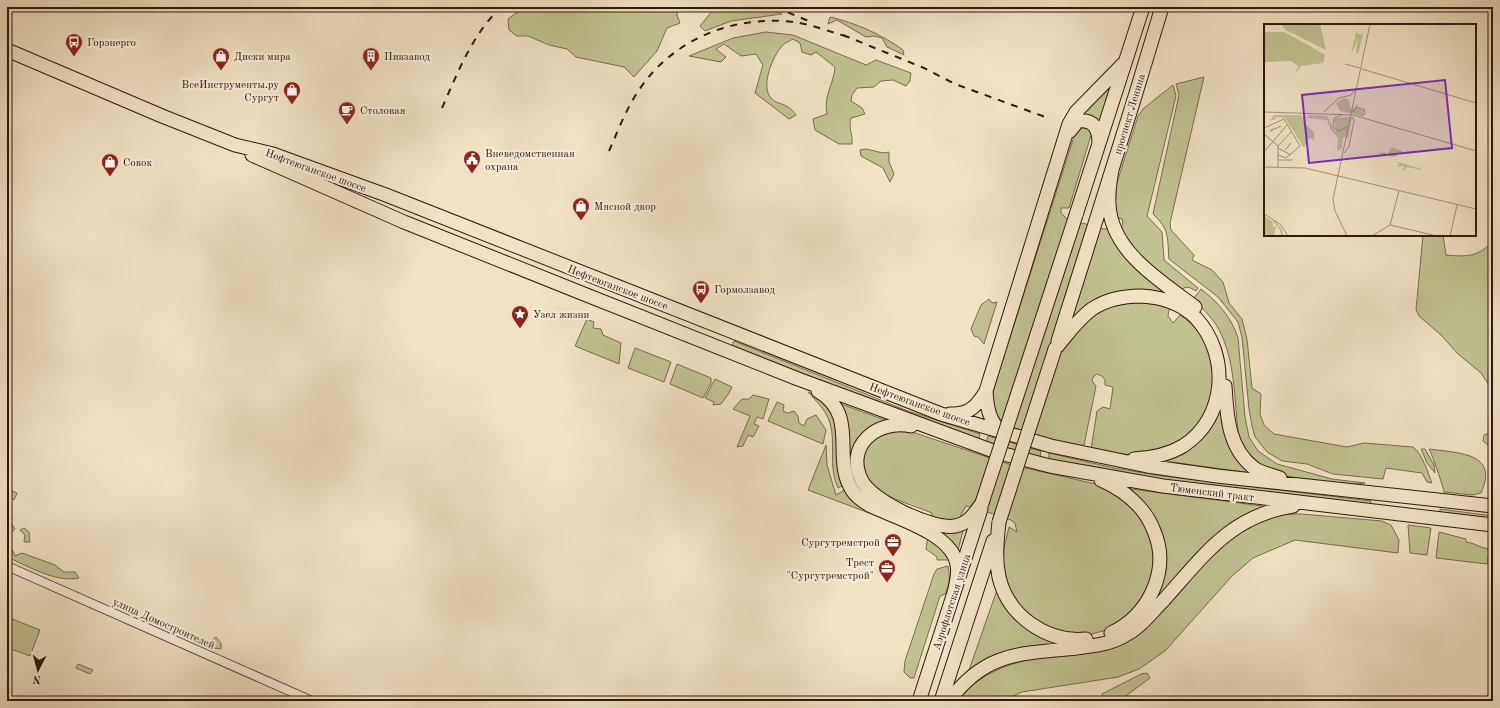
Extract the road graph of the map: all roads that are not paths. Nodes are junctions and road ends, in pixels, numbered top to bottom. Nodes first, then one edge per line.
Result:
1 (1143, 7) edge
2 (1162, 7) edge
3 (7, 50) edge
4 (1126, 62) junction
5 (1064, 143) junction
6 (1099, 144) junction
7 (235, 145) junction
8 (1112, 170) junction
9 (1187, 306) junction
10 (1055, 349) junction
11 (798, 379) junction
12 (986, 391) junction
13 (941, 414) junction
14 (936, 431) junction
15 (1001, 432) junction
16 (1097, 456) junction
17 (1086, 473) junction
18 (1297, 484) junction
19 (982, 503) joint
20 (1318, 505) junction
21 (1493, 506) edge
22 (976, 515) junction
23 (999, 522) junction
24 (1493, 525) edge
25 (7, 566) edge
26 (954, 593) junction
27 (312, 701) edge
28 (919, 701) edge
29 (941, 701) edge
30 (949, 701) edge

1 - 4 main road, проспект Ленина
2 - 8 main road, проспект Ленина
3 - 7 main road, Нефтеюганское шоссе
4 - 5 main road
4 - 6 main road, проспект Ленина
5 - 6 main road
5 - 12 main road
6 - 19 main road, проспект Ленина, bridge
7 - 11 main road, Нефтеюганское шоссе
7 - 13 main road, Нефтеюганское шоссе
8 - 9 main road
8 - 10 main road, проспект Ленина
9 - 10 main road
9 - 16 main road
9 - 18 main road
10 - 23 main road, проспект Ленина, bridge
11 - 14 main road, Нефтеюганское шоссе
11 - 26 main road
12 - 13 main road
12 - 15 main road
13 - 15 main road, Нефтеюганское шоссе
14 - 17 main road, Тюменский тракт
14 - 22 main road
15 - 16 main road, Тюменский тракт
16 - 18 main road, Тюменский тракт
17 - 20 main road, Тюменский тракт
17 - 23 main road
18 - 21 main road, Тюменский тракт
19 - 22 main road, Аэрофлотская улица
20 - 24 main road, Тюменский тракт
20 - 30 main road
22 - 26 main road, Аэрофлотская улица
23 - 29 main road, Аэрофлотская улица
25 - 27 street, улица Домостроителей
26 - 28 main road, Аэрофлотская улица

